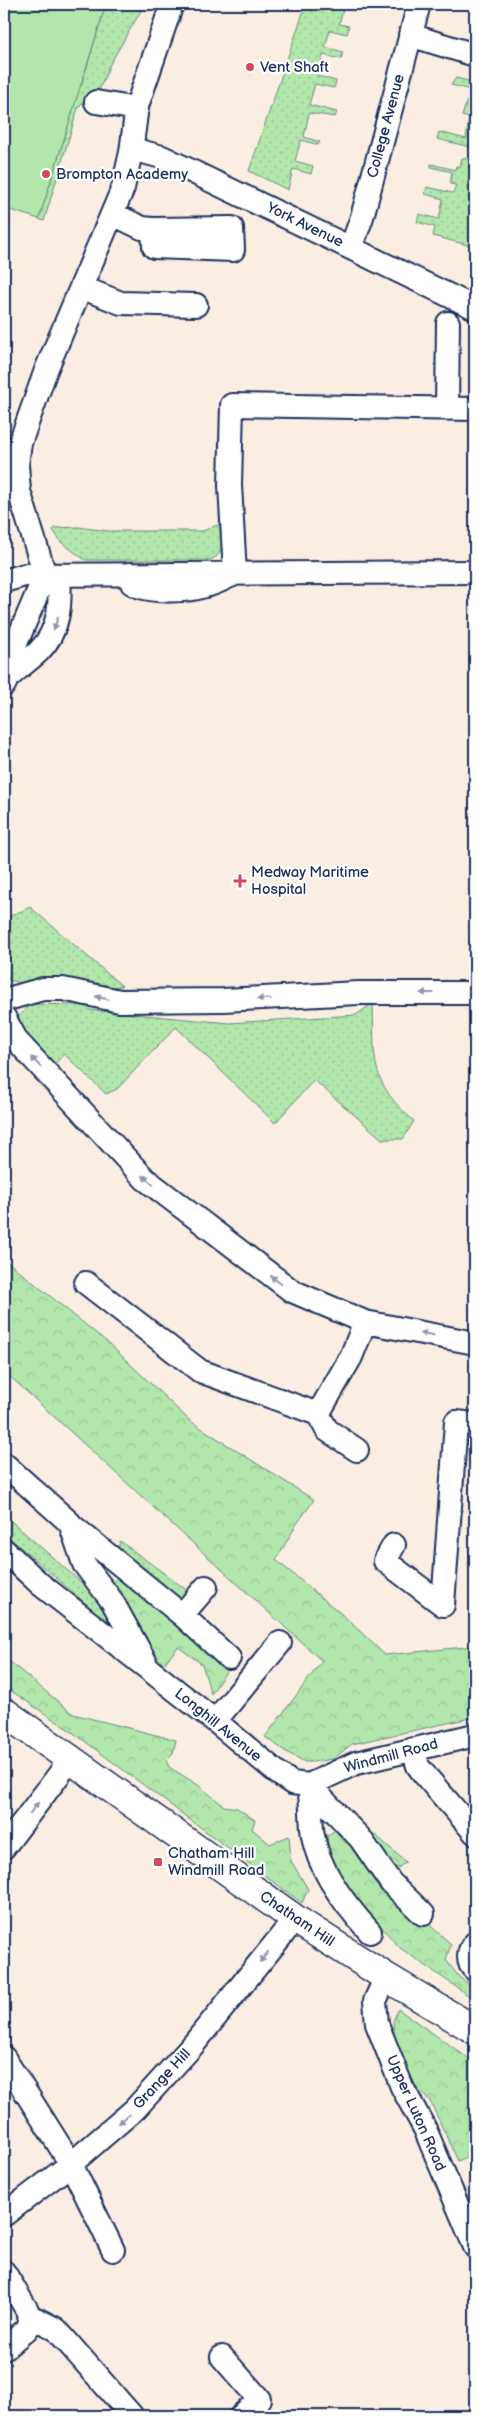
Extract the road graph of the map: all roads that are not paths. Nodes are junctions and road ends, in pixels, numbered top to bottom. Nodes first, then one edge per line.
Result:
1 (172, 4) edge
2 (419, 4) edge
3 (410, 35) junction
4 (475, 55) edge
5 (96, 102) dead end
6 (136, 109) junction
7 (132, 149) junction
8 (113, 214) junction
9 (153, 229) dead end
10 (351, 248) junction
11 (83, 288) junction
12 (196, 305) dead end
13 (475, 308) edge
14 (448, 323) dead end
15 (447, 408) junction
16 (475, 409) edge
17 (475, 572) edge
18 (234, 574) junction
19 (52, 575) junction
20 (4, 582) edge
21 (6, 682) edge
22 (475, 993) edge
23 (4, 1000) edge
24 (4, 1017) edge
25 (86, 1283) dead end
26 (365, 1322) junction
27 (475, 1344) edge
28 (318, 1414) junction
29 (475, 1424) edge
30 (357, 1450) dead end
31 (4, 1464) edge
32 (70, 1523) junction
33 (394, 1545) dead end
34 (4, 1550) edge
35 (206, 1587) dead end
36 (182, 1615) junction
37 (280, 1643) dead end
38 (229, 1658) dead end
39 (151, 1671) junction
40 (4, 1712) edge
41 (215, 1721) junction
42 (475, 1736) edge
43 (413, 1749) junction
44 (71, 1759) junction
45 (309, 1785) junction
46 (475, 1833) edge
47 (4, 1846) edge
48 (423, 1914) dead end
49 (295, 1919) junction
50 (370, 1932) dead end
51 (475, 1943) edge
52 (475, 1970) edge
53 (386, 1977) junction
54 (475, 2030) edge
55 (4, 2058) edge
56 (71, 2164) junction
57 (4, 2215) edge
58 (475, 2247) edge
59 (113, 2250) dead end
60 (4, 2272) edge
61 (30, 2316) junction
62 (4, 2349) edge
63 (222, 2357) dead end
64 (132, 2416) edge
65 (241, 2416) edge

1 - 6 street
2 - 3 street, College Avenue
3 - 4 street
3 - 10 street, College Avenue
5 - 6 street
6 - 7 street
7 - 8 street
7 - 10 street, York Avenue
8 - 9 street
8 - 11 street
10 - 13 street, York Avenue
11 - 12 street
11 - 19 street
14 - 15 street
15 - 16 street
15 - 18 street
17 - 18 street
18 - 19 street
19 - 20 street
19 - 21 street
19 -> 21 street
22 -> 23 street
26 -> 24 street
25 - 28 street
27 -> 26 street
26 - 28 street
28 - 30 street
29 - 33 street
31 - 32 street
32 - 36 street
32 - 39 street
34 - 39 street, Longhill Avenue
35 - 36 street
36 - 38 street
37 - 41 street
39 - 41 street, Longhill Avenue
40 - 44 main road, Chatham Hill
41 - 45 street, Longhill Avenue
42 - 43 street, Windmill Road
43 - 45 street, Windmill Road
43 - 46 street
47 -> 44 street
44 - 49 main road, Chatham Hill
45 - 48 street
45 - 50 street
49 - 53 main road, Chatham Hill
49 -> 56 street, Grange Hill
51 - 52 street
53 - 54 main road, Chatham Hill
53 - 58 street, Upper Luton Road
55 - 56 street
56 - 57 street, Grange Hill
56 - 59 street
60 - 61 street
61 - 62 street
61 - 64 street
63 - 65 street

